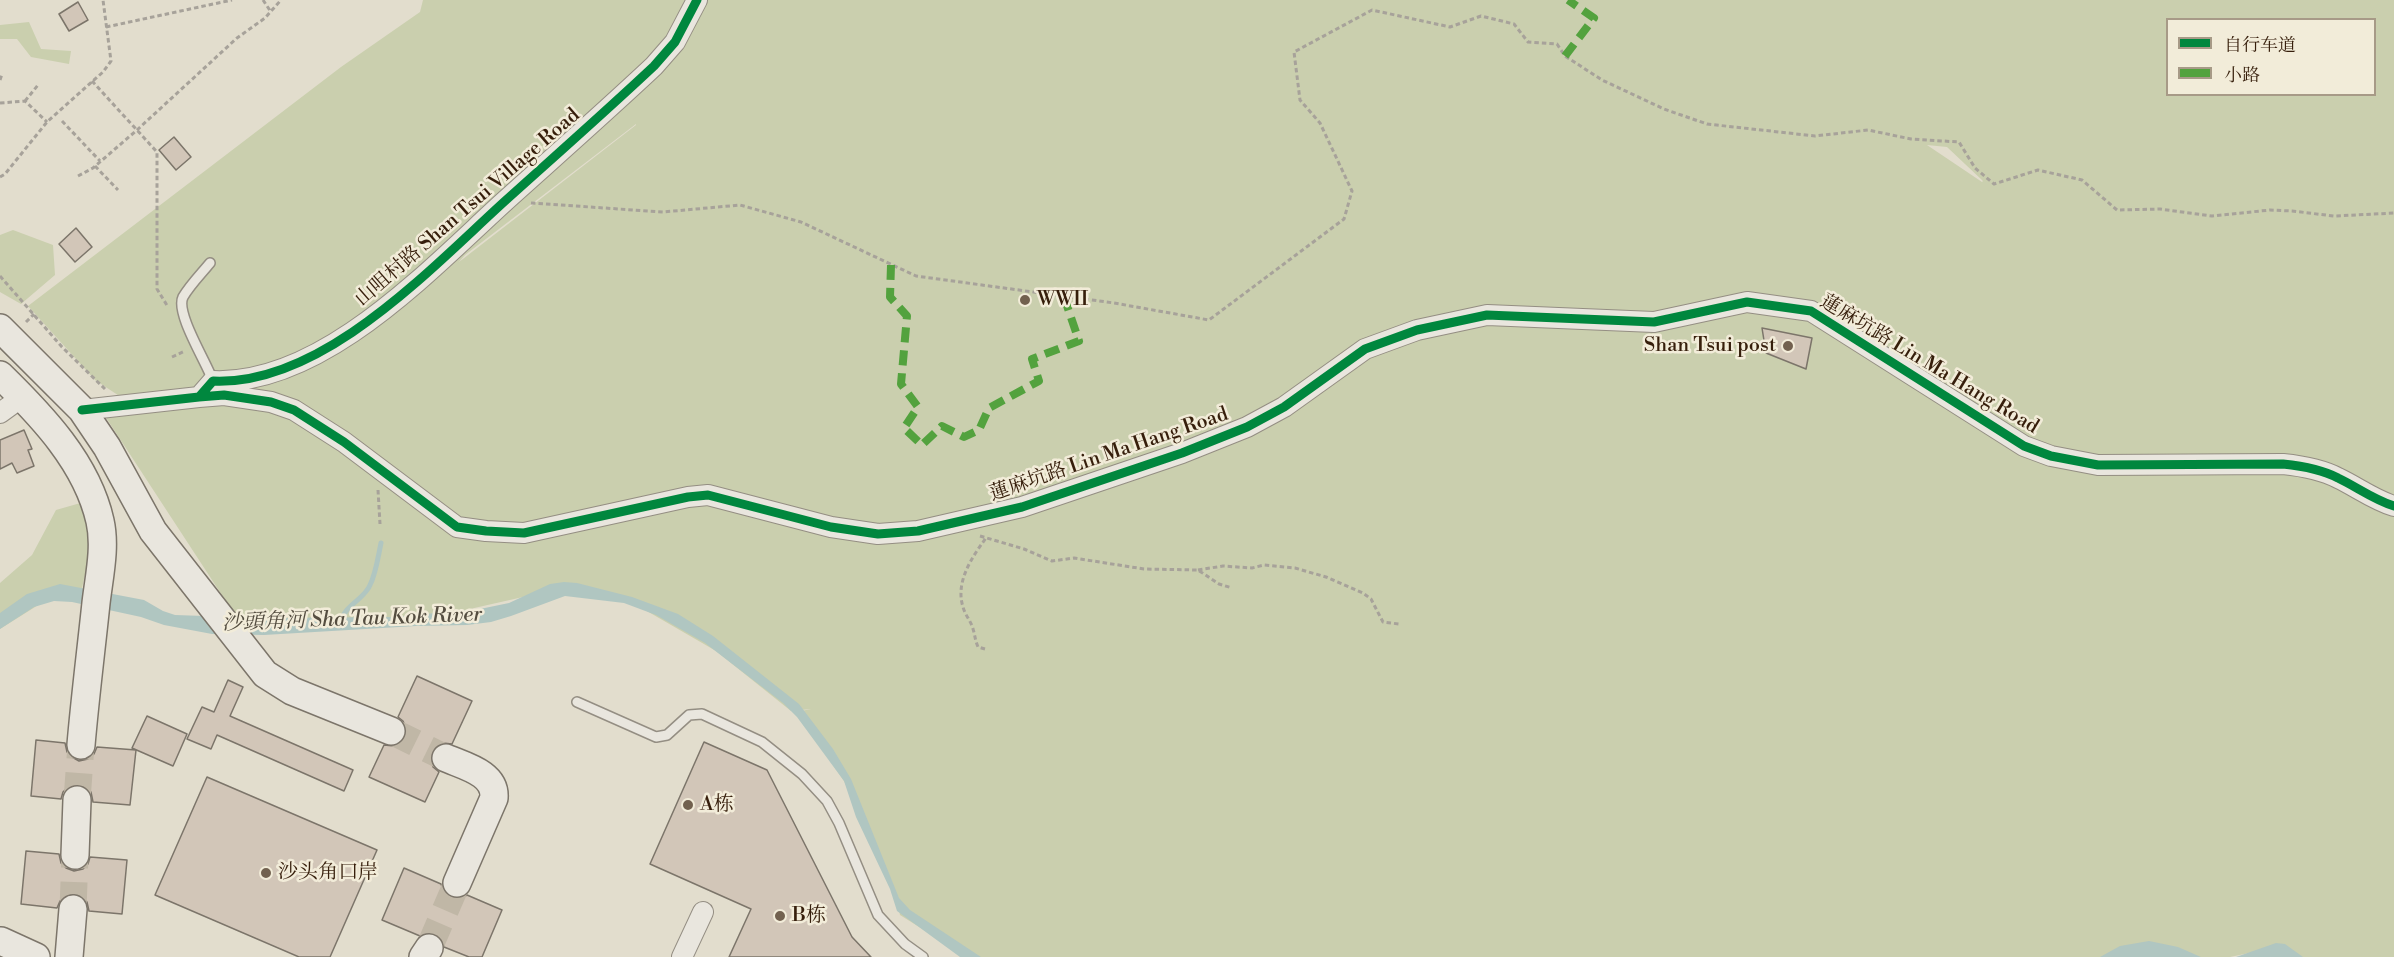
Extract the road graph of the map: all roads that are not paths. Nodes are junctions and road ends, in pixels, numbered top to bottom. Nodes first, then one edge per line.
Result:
1 (698, 0) edge
2 (210, 263) dead end
3 (13, 325) edge
4 (0, 375) edge
5 (213, 381) junction
6 (22, 397) junction
7 (199, 398) junction
8 (82, 410) junction
9 (0, 413) edge
10 (2394, 506) edge
11 (578, 702) dead end
12 (391, 731) tunnel mouth
13 (81, 745) tunnel mouth
14 (446, 758) tunnel mouth
15 (77, 800) tunnel mouth
16 (75, 855) tunnel mouth
17 (457, 883) tunnel mouth
18 (73, 909) tunnel mouth
19 (703, 912) dead end
20 (0, 944) edge
21 (36, 957) edge
22 (69, 957) edge
23 (682, 957) edge
24 (923, 957) edge

1 - 5 street, 山咀村路 Shan Tsui Village Road
2 - 5 lane
3 - 8 main road
4 - 6 main road
5 - 7 street
6 - 9 street
6 - 13 main road
7 - 8 street
7 - 10 street, 蓮麻坑路 Lin Ma Hang Road
8 - 12 main road
11 - 24 lane
14 - 17 main road
15 - 16 main road
18 - 22 main road
19 - 23 street
20 - 21 main road

